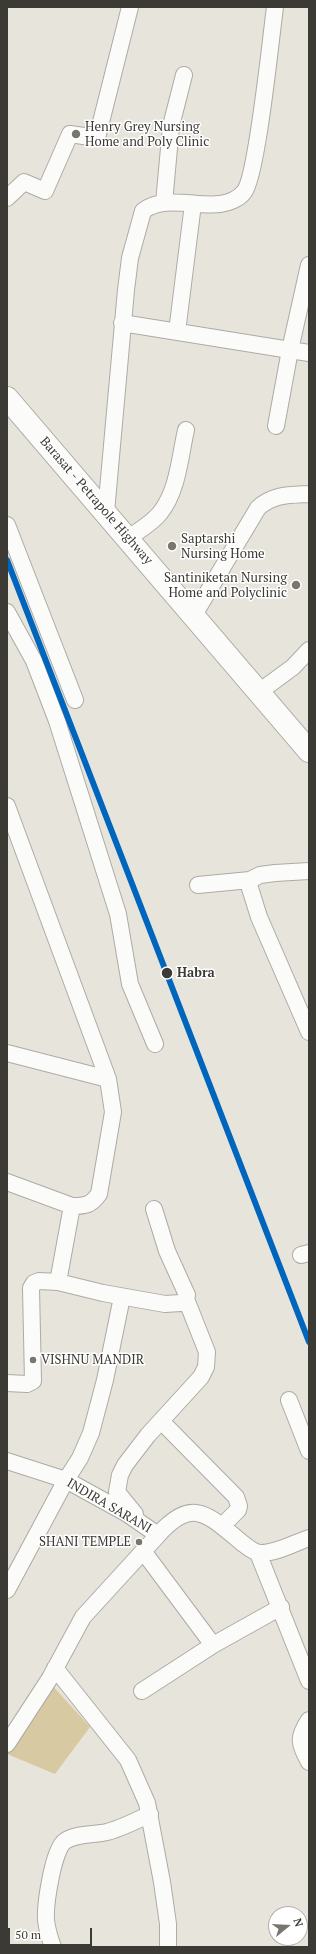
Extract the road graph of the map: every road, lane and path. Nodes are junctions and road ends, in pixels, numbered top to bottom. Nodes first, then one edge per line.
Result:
1 (130, 7) edge
2 (275, 7) edge
3 (184, 75) dead end
4 (7, 198) edge
5 (164, 203) junction
6 (193, 204) junction
7 (309, 267) edge
8 (122, 323) junction
9 (178, 332) junction
10 (290, 350) junction
11 (309, 353) edge
12 (7, 398) edge
13 (276, 426) dead end
14 (186, 430) dead end
15 (309, 494) edge
16 (106, 512) junction
17 (7, 525) edge
18 (128, 538) junction
19 (7, 612) edge
20 (194, 615) junction
21 (309, 650) edge
22 (259, 692) junction
23 (75, 700) dead end
24 (309, 751) edge
25 (7, 806) edge
26 (309, 871) edge
27 (250, 880) junction
28 (198, 886) dead end
29 (309, 1032) edge
30 (155, 1044) dead end
31 (7, 1053) edge
32 (108, 1078) junction
33 (7, 1182) edge
34 (72, 1206) junction
35 (154, 1209) dead end
36 (58, 1282) junction
37 (122, 1297) junction
38 (186, 1299) junction
39 (7, 1383) edge
40 (289, 1400) dead end
41 (161, 1421) junction
42 (309, 1451) edge
43 (7, 1461) edge
44 (66, 1480) junction
45 (222, 1526) junction
46 (153, 1532) junction
47 (309, 1538) edge
48 (143, 1552) junction
49 (258, 1553) junction
50 (7, 1590) edge
51 (280, 1607) junction
52 (213, 1645) junction
53 (55, 1668) junction
54 (309, 1681) edge
55 (142, 1691) dead end
56 (309, 1720) edge
57 (304, 1741) edge
58 (7, 1744) edge
59 (309, 1762) edge
60 (150, 1814) junction
61 (53, 1947) edge
62 (168, 1947) edge

1 - 4 street
2 - 6 street
3 - 5 street
5 - 6 street
5 - 8 street
6 - 9 street
7 - 10 street
8 - 9 street
8 - 16 street
9 - 10 street
10 - 11 street
10 - 13 street
12 - 16 highway, Barasat - Petrapole Highway
14 - 18 street
15 - 20 street
16 - 18 highway, Barasat - Petrapole Highway
17 - 23 street
18 - 20 highway, Barasat - Petrapole Highway
19 - 30 street
20 - 22 highway, Barasat - Petrapole Highway
21 - 22 street
22 - 24 highway, Barasat - Petrapole Highway
25 - 32 street
26 - 27 street
27 - 28 street
27 - 29 street
31 - 32 street
32 - 34 street
33 - 34 street
34 - 36 street
35 - 38 street
36 - 37 street
36 - 39 street
37 - 38 street
37 - 44 street
38 - 41 street
40 - 42 street
41 - 45 street
41 - 46 street
43 - 44 street, INDIRA SARANI
44 - 46 street, INDIRA SARANI
44 - 50 street
45 - 46 street, INDIRA SARANI
45 - 49 street, INDIRA SARANI
46 - 48 street
47 - 49 street
48 - 52 street
48 - 53 street
49 - 51 street
51 - 52 street
51 - 54 street
52 - 55 street
53 - 58 street
53 - 60 street
56 - 57 street
57 - 59 street
60 - 61 street
60 - 62 street

